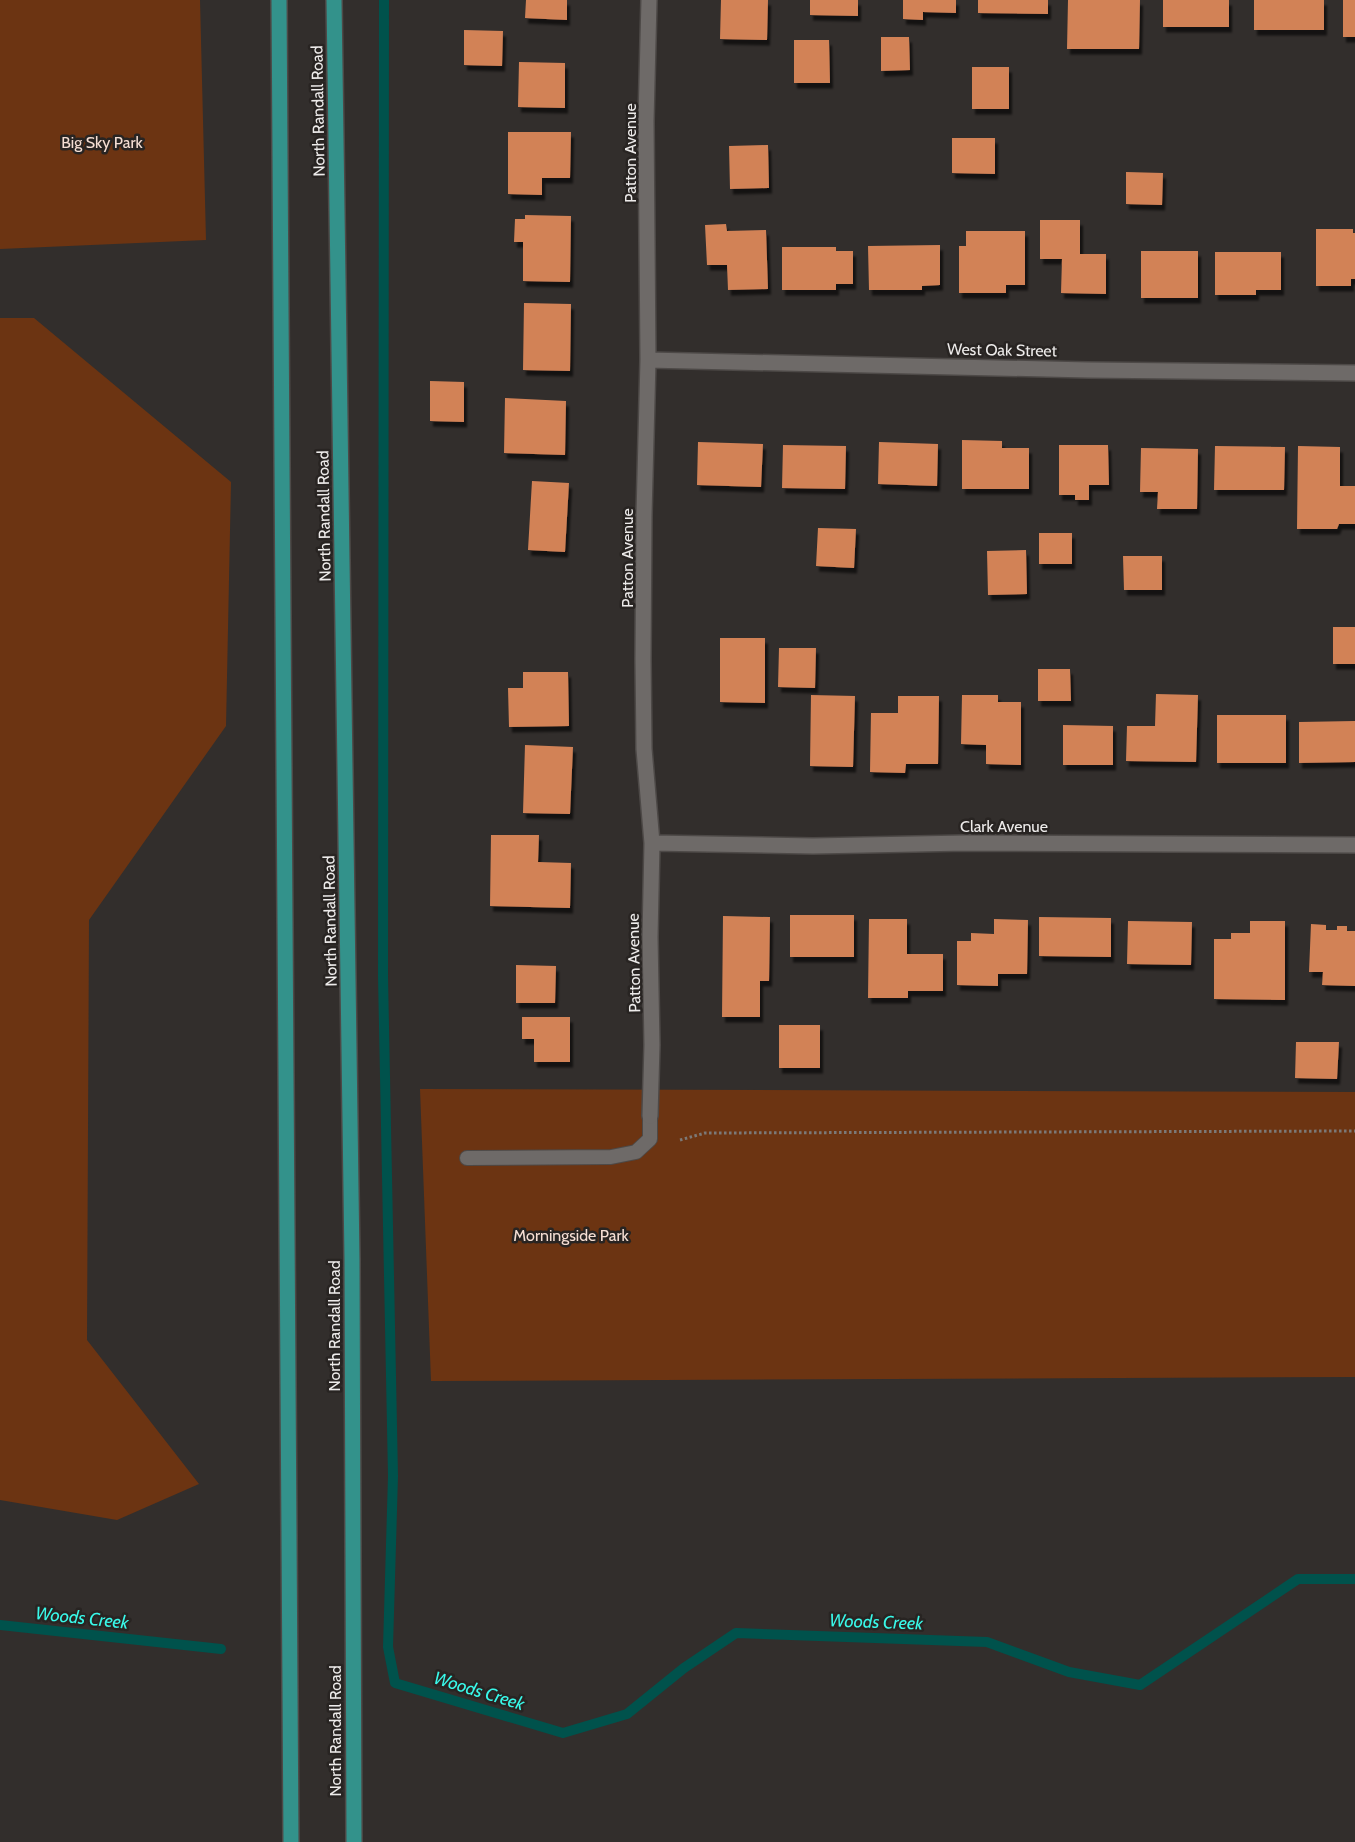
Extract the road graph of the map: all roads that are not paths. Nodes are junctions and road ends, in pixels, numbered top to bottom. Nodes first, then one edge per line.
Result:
1 (279, 0) edge
2 (334, 0) edge
3 (649, 0) edge
4 (648, 360) junction
5 (1355, 373) edge
6 (652, 843) junction
7 (1355, 845) edge
8 (650, 1116) joint
9 (467, 1158) dead end
10 (292, 1842) edge
11 (354, 1842) edge

1 - 10 main road
2 - 11 main road, North Randall Road
3 - 4 street, Patton Avenue
4 - 5 street, West Oak Street
4 - 6 street, Patton Avenue
6 - 7 street, Clark Avenue
6 - 8 street, Patton Avenue
8 - 9 lane

